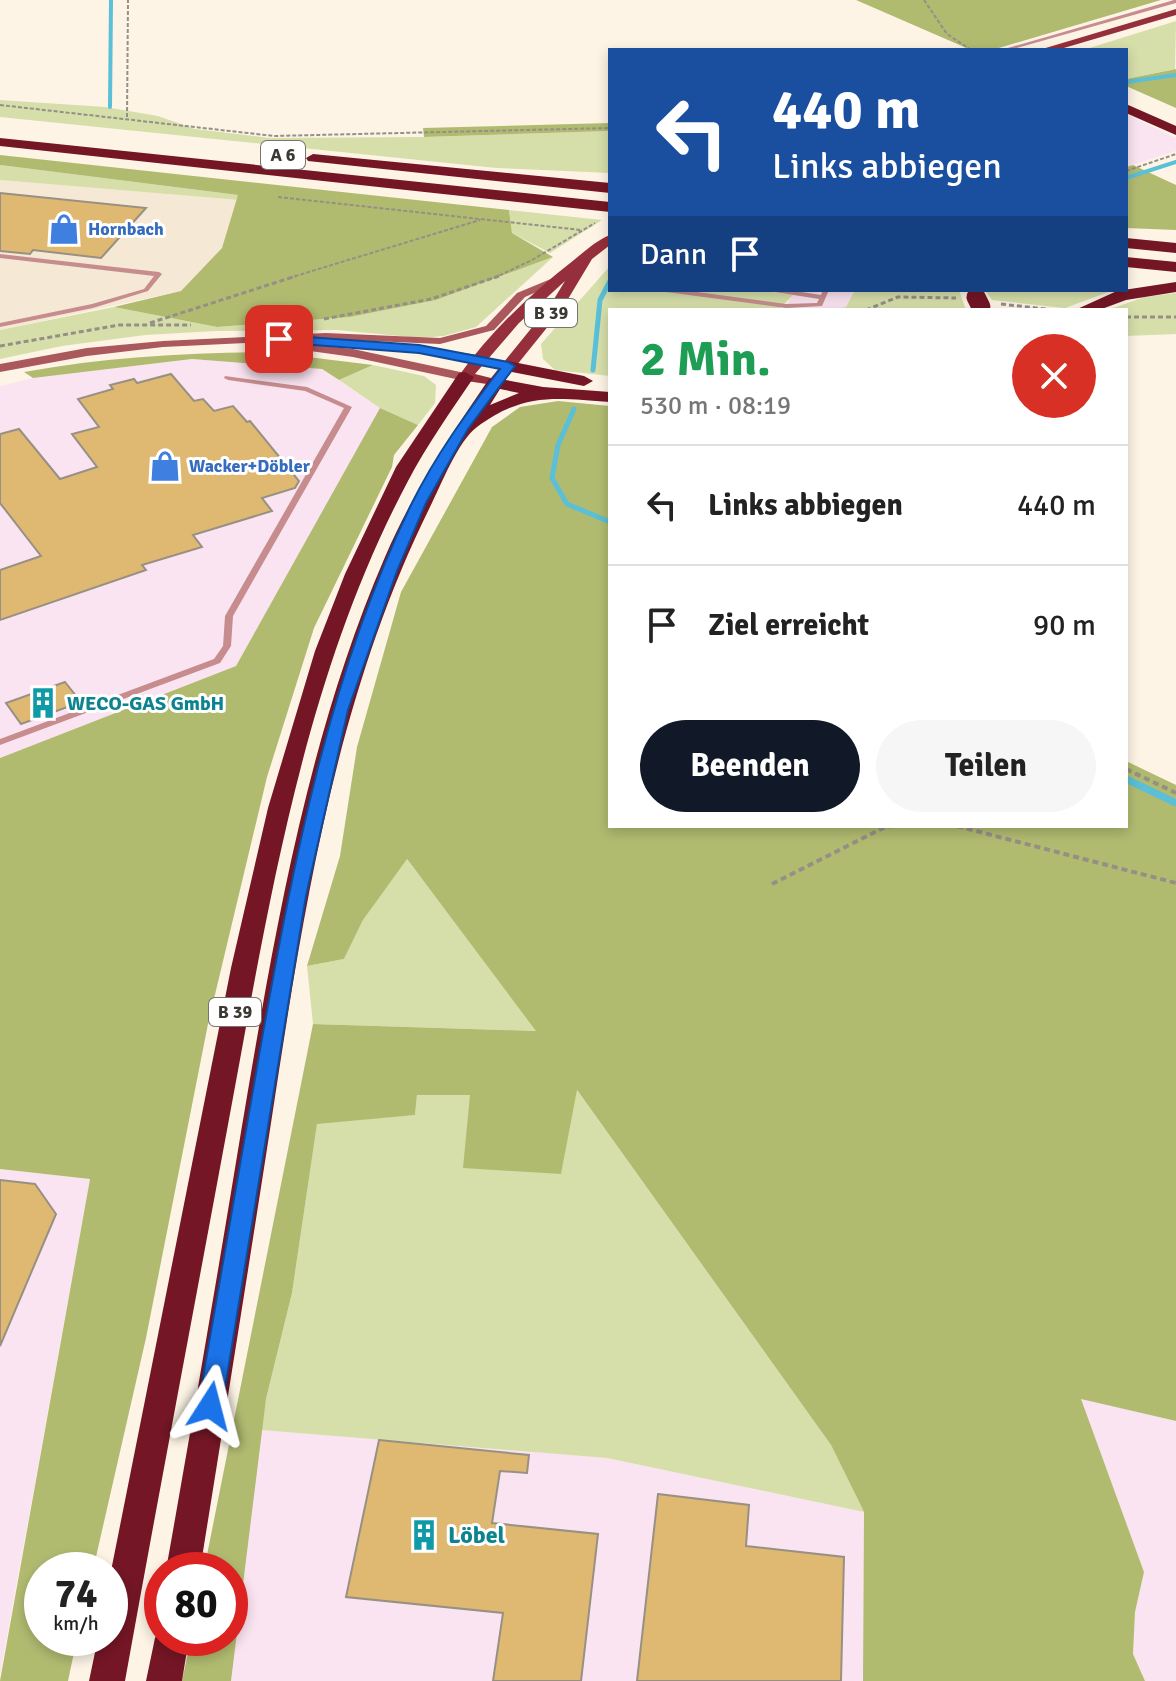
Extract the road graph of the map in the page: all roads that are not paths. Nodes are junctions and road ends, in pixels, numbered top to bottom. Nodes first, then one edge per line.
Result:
1 (1176, 1) edge
2 (1176, 12) edge
3 (1011, 48) edge
4 (1052, 48) edge
5 (1128, 95) edge
6 (1128, 109) edge
7 (1176, 116) edge
8 (0, 126) edge
9 (27, 128) dead end
10 (1176, 131) edge
11 (0, 142) edge
12 (304, 157) dead end
13 (608, 188) edge
14 (608, 207) edge
15 (1176, 235) edge
16 (1128, 236) edge
17 (608, 240) edge
18 (1128, 243) edge
19 (1176, 248) edge
20 (0, 256) edge
21 (587, 256) junction
22 (1128, 262) edge
23 (1176, 267) edge
24 (558, 279) junction
25 (1176, 287) edge
26 (681, 292) edge
27 (824, 293) edge
28 (1089, 308) edge
29 (0, 325) edge
30 (279, 339) junction
31 (251, 340) junction
32 (508, 366) junction
33 (0, 368) edge
34 (472, 368) junction
35 (228, 378) dead end
36 (495, 383) junction
37 (608, 384) edge
38 (543, 392) junction
39 (608, 397) edge
40 (462, 428) junction
41 (0, 742) edge
42 (186, 1552) edge
43 (169, 1656) edge
44 (107, 1681) edge
45 (164, 1681) edge

1 - 3 lane
2 - 4 main road
5 - 7 highway
6 - 10 highway
8 - 9 highway
11 - 14 highway, A 6
12 - 13 highway, A 6
15 - 16 highway
17 - 21 main road, B 39
18 - 19 highway
20 - 29 lane
21 - 24 main road, B 39
21 - 32 main road, B 39
22 - 23 highway
24 - 30 main road
24 - 34 main road, B 39
25 - 28 highway
26 - 27 lane
30 - 31 main road
30 - 34 main road
31 - 33 main road
31 - 34 main road
32 - 34 main road
32 - 36 main road, B 39
32 - 37 highway
34 - 36 main road
34 - 44 highway, B 39
35 - 41 lane
36 - 38 highway
36 - 40 highway, B 39
38 - 39 highway
38 - 40 highway
40 - 42 highway, B 39
43 - 45 highway

